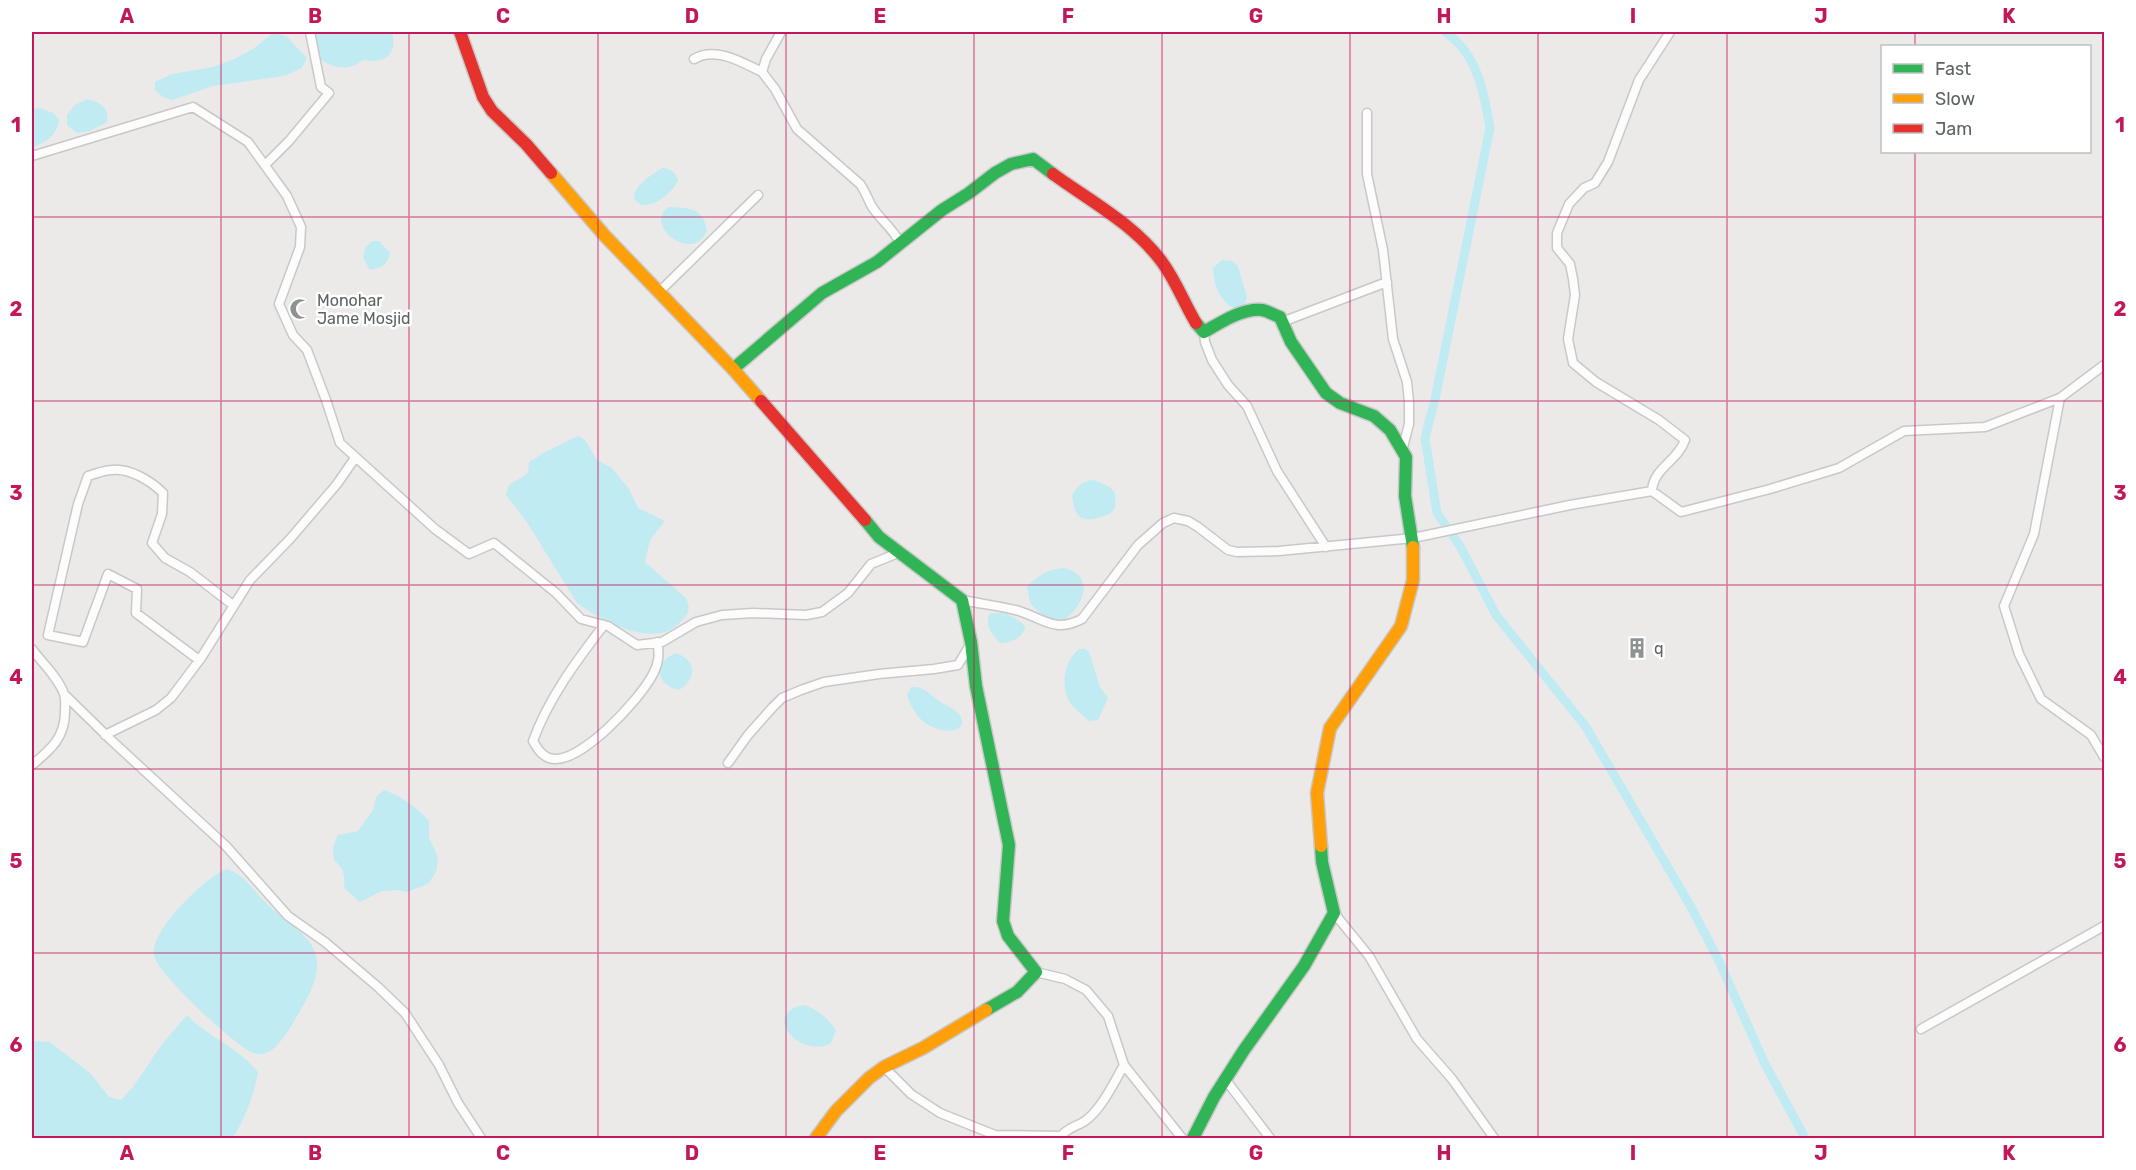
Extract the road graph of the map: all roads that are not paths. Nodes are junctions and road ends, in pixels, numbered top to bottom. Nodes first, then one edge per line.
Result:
1 (310, 32) edge
2 (460, 32) edge
3 (781, 32) edge
4 (1670, 32) edge
5 (694, 59) dead end
6 (762, 72) junction
7 (1367, 113) dead end
8 (32, 156) edge
9 (265, 165) junction
10 (758, 195) dead end
11 (900, 243) junction
12 (1387, 282) junction
13 (660, 291) junction
14 (1282, 322) junction
15 (1203, 332) junction
16 (2104, 365) edge
17 (733, 369) junction
18 (2060, 398) junction
19 (1402, 451) junction
20 (356, 458) junction
21 (1652, 491) junction
22 (1413, 538) junction
23 (1326, 547) junction
24 (898, 553) junction
25 (962, 600) junction
26 (233, 605) junction
27 (604, 625) junction
28 (657, 642) junction
29 (971, 642) junction
30 (32, 648) edge
31 (199, 660) junction
32 (65, 695) junction
33 (105, 735) junction
34 (2104, 757) edge
35 (728, 763) dead end
36 (32, 765) edge
37 (1334, 913) junction
38 (2104, 926) edge
39 (1036, 972) junction
40 (1921, 1029) dead end
41 (1125, 1065) junction
42 (884, 1067) junction
43 (1225, 1079) junction
44 (481, 1138) edge
45 (816, 1138) edge
46 (1182, 1138) edge
47 (1193, 1138) edge
48 (1270, 1138) edge
49 (1494, 1138) edge

1 - 9 street
2 - 13 street
3 - 6 street
4 - 21 street
5 - 6 street
6 - 11 street
7 - 12 street
8 - 9 street
9 - 20 street
10 - 13 street
11 - 15 street
11 - 17 street
12 - 14 street
12 - 19 street
13 - 17 street
14 - 15 street
14 - 19 street
15 - 23 street
16 - 18 street
17 - 24 street
18 - 21 street
18 - 34 street
19 - 22 street
20 - 26 street
20 - 27 street
21 - 22 street
22 - 23 street
22 - 37 street
23 - 25 street
24 - 25 street
24 - 28 street
25 - 29 street
26 - 31 street
26 - 31 street
27 - 28 street
27 - 28 street
29 - 35 street
29 - 39 street
30 - 32 street
31 - 33 street
32 - 33 street
32 - 36 street
33 - 44 street
37 - 43 street
37 - 49 street
38 - 40 street
39 - 41 street
39 - 42 street
41 - 42 street
41 - 46 street
42 - 45 street
43 - 47 street
43 - 48 street

